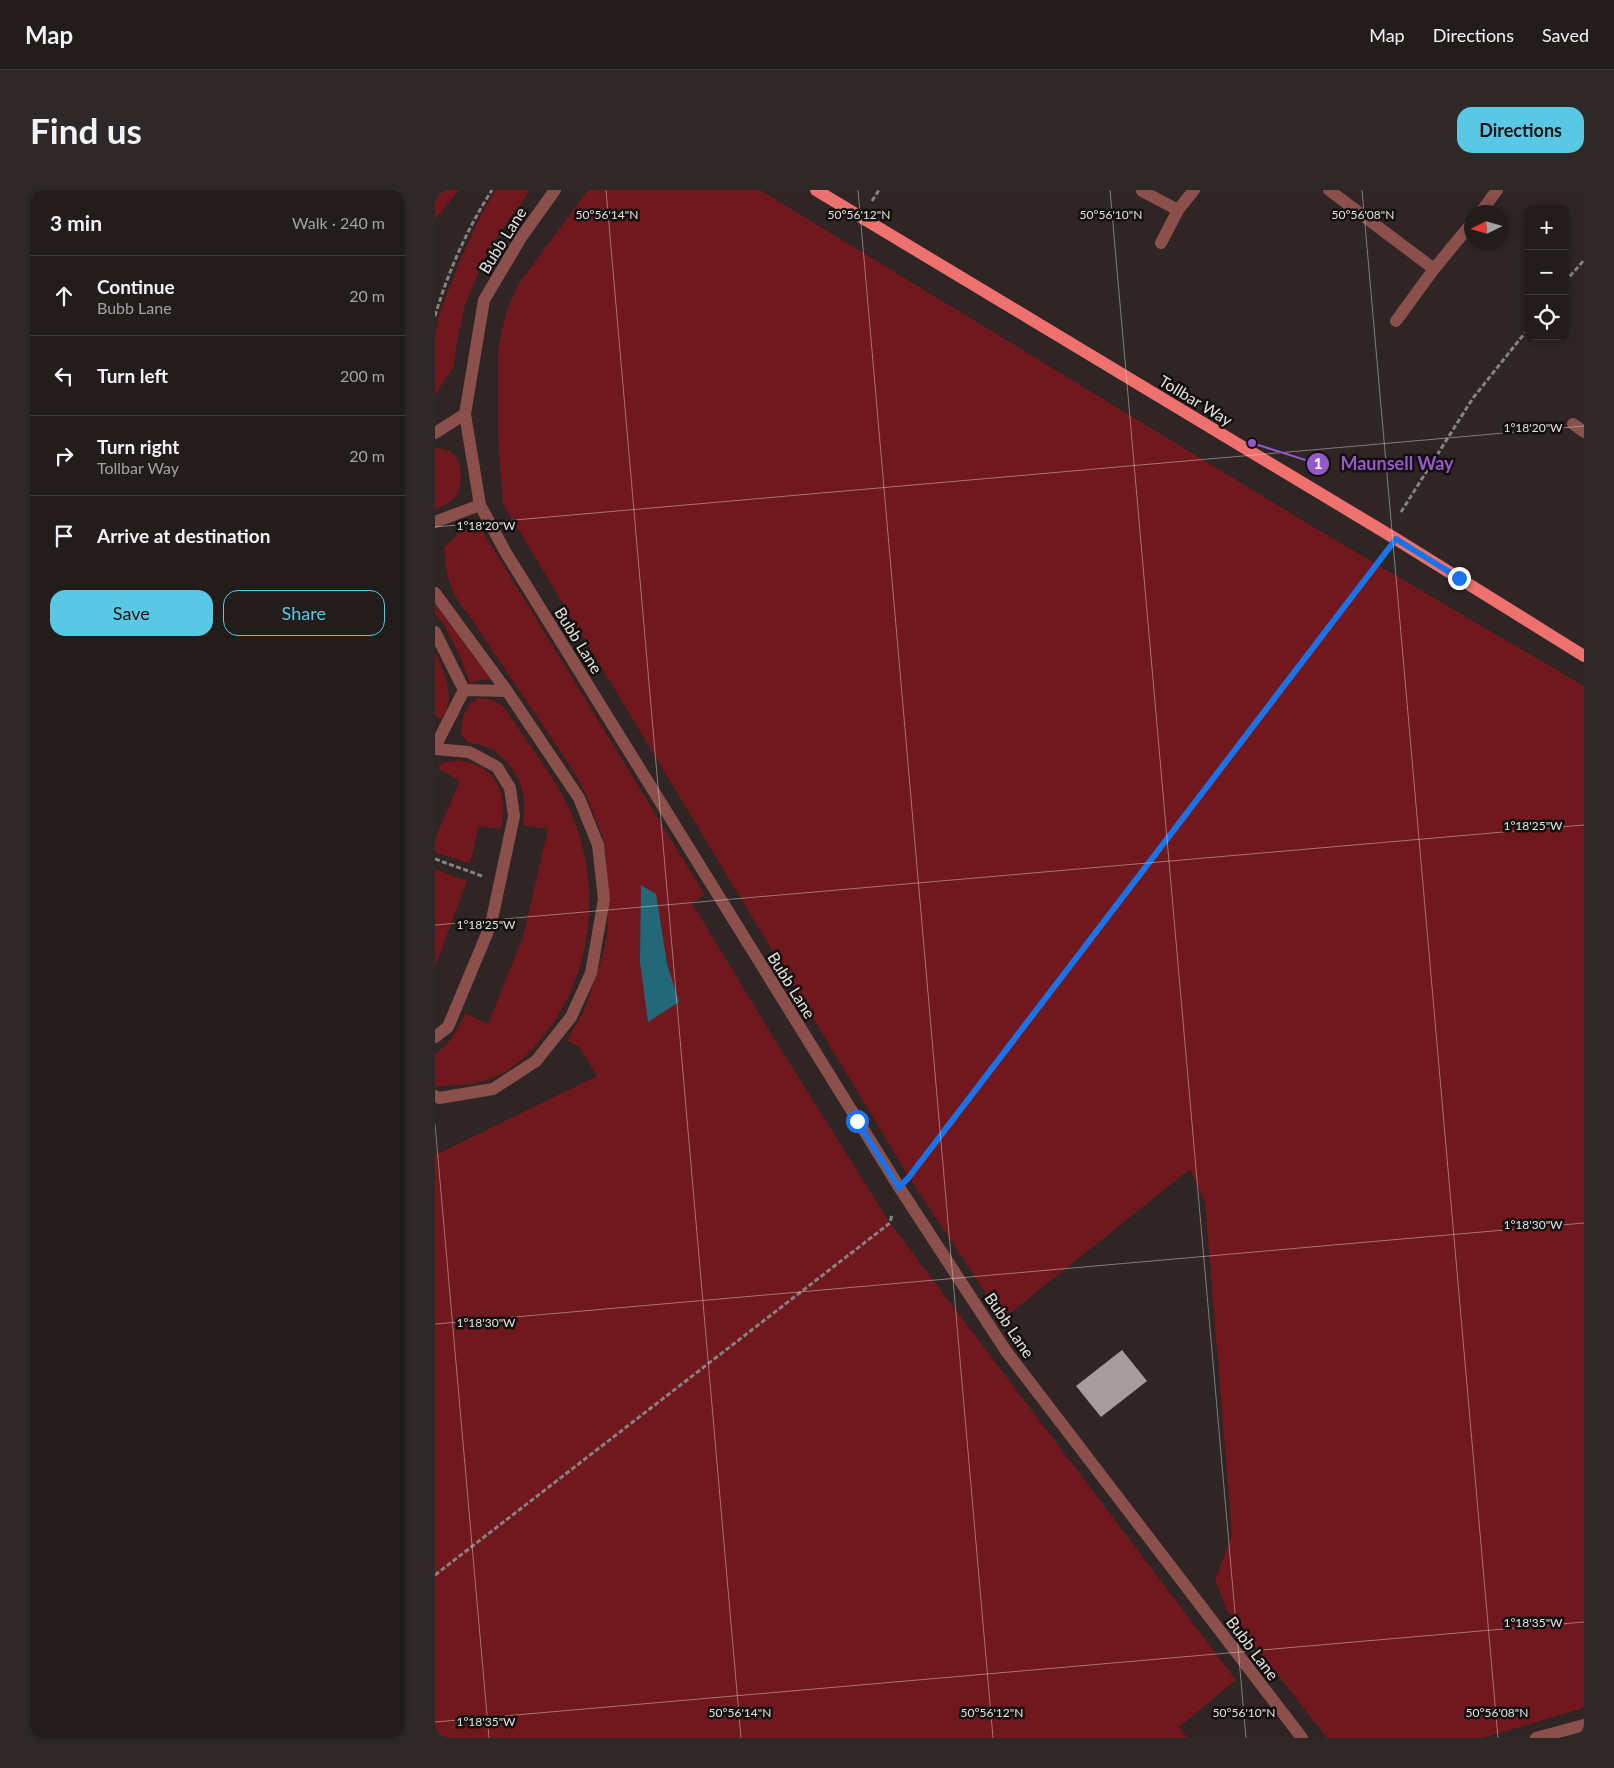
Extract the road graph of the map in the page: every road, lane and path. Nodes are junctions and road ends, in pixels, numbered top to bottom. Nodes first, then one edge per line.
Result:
1 (492, 190) edge
2 (555, 190) edge
3 (816, 190) edge
4 (879, 190) edge
5 (1194, 190) edge
6 (1329, 190) edge
7 (1497, 190) edge
8 (1142, 191) edge
9 (871, 201) dead end
10 (1486, 205) edge
11 (1178, 210) junction
12 (1464, 233) edge
13 (1161, 244) dead end
14 (1584, 260) edge
15 (1434, 269) junction
16 (1569, 277) edge
17 (435, 316) edge
18 (1396, 321) dead end
19 (1524, 334) edge
20 (465, 414) junction
21 (1573, 424) dead end
22 (1584, 432) edge
23 (435, 433) edge
24 (480, 505) junction
25 (1401, 512) dead end
26 (435, 522) edge
27 (1396, 539) junction
28 (435, 593) edge
29 (435, 632) edge
30 (1584, 656) edge
31 (464, 690) junction
32 (507, 691) junction
33 (435, 748) edge
34 (435, 859) edge
35 (501, 882) junction
36 (435, 1037) edge
37 (435, 1096) edge
38 (899, 1188) junction
39 (435, 1575) edge
40 (1584, 1725) edge
41 (1302, 1738) edge
42 (1536, 1738) edge

1 - 17 path
2 - 20 street, Bubb Lane
3 - 27 main road, Tollbar Way
4 - 9 path
5 - 11 street
6 - 15 street
7 - 10 street
8 - 11 street
11 - 13 street
12 - 15 street
14 - 16 path
15 - 18 street
19 - 25 path
20 - 23 street
20 - 24 street, Bubb Lane
21 - 22 street
24 - 26 street
24 - 38 street, Bubb Lane
27 - 30 main road, Tollbar Way
27 - 38 path
28 - 32 street
29 - 31 street
31 - 32 street
31 - 33 street
32 - 37 street
33 - 35 street
34 - 35 path
35 - 36 street
38 - 39 path
38 - 41 street, Bubb Lane
40 - 42 street

